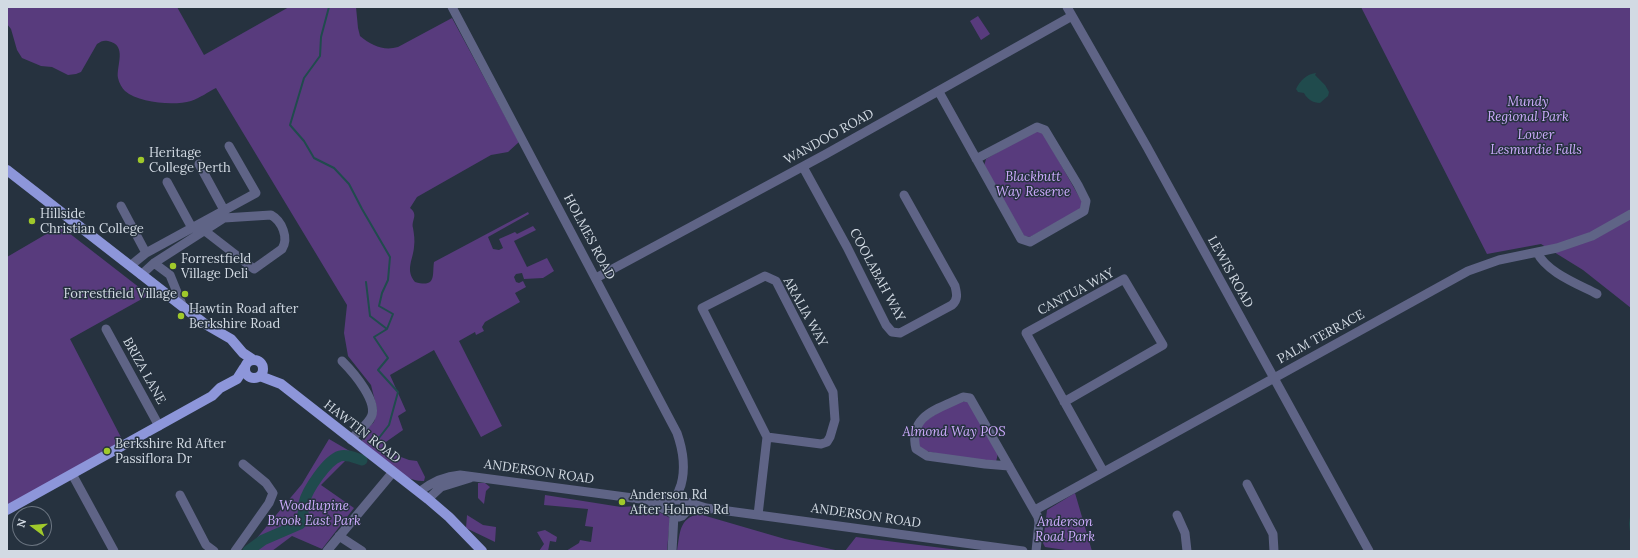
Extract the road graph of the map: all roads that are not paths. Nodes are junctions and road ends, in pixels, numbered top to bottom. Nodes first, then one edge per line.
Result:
1 (452, 7) edge
2 (1067, 7) edge
3 (1072, 16) junction
4 (939, 92) junction
5 (229, 146) dead end
6 (976, 160) junction
7 (199, 164) dead end
8 (802, 167) junction
9 (7, 170) edge
10 (167, 182) dead end
11 (904, 195) dead end
12 (120, 206) dead end
13 (224, 210) junction
14 (1631, 214) edge
15 (192, 228) junction
16 (205, 231) junction
17 (1537, 252) junction
18 (146, 253) junction
19 (154, 263) junction
20 (130, 266) junction
21 (141, 275) junction
22 (596, 278) junction
23 (1597, 294) dead end
24 (183, 307) junction
25 (106, 329) dead end
26 (342, 361) dead end
27 (247, 364) junction
28 (262, 365) junction
29 (256, 377) junction
30 (1274, 377) junction
31 (281, 384) junction
32 (212, 396) junction
33 (1064, 402) junction
34 (160, 426) junction
35 (767, 437) junction
36 (350, 440) junction
37 (243, 464) dead end
38 (1009, 466) junction
39 (1104, 471) junction
40 (393, 472) junction
41 (72, 474) junction
42 (473, 477) junction
43 (1246, 484) dead end
44 (419, 492) junction
45 (180, 495) dead end
46 (428, 499) junction
47 (648, 500) junction
48 (680, 507) junction
49 (7, 510) edge
50 (1035, 510) junction
51 (758, 515) junction
52 (1177, 515) dead end
53 (339, 536) junction
54 (111, 550) edge
55 (214, 551) edge
56 (235, 551) edge
57 (327, 551) edge
58 (362, 551) edge
59 (482, 551) edge
60 (672, 551) edge
61 (1024, 551) edge
62 (1036, 551) edge
63 (1187, 551) edge
64 (1274, 551) edge
65 (1369, 551) edge

1 - 22 street, HOLMES ROAD
2 - 3 street, LEWIS ROAD
3 - 4 street, WANDOO ROAD
3 - 30 street, LEWIS ROAD
4 - 6 street
4 - 8 street, WANDOO ROAD
5 - 13 street
6 - 6 street
7 - 13 street
8 - 11 street, COOLABAH WAY
8 - 22 street, WANDOO ROAD
9 - 20 main road
10 - 15 street
12 - 18 street
13 - 15 street
14 - 17 street, PALM TERRACE
15 - 18 street
16 - 16 street
16 - 19 street
17 - 23 street
17 - 30 street, PALM TERRACE
18 - 20 street
19 - 21 street
19 - 24 street
20 - 21 main road
21 - 24 main road
22 - 48 street, HOLMES ROAD
24 - 27 main road
25 - 34 street, BRIZA LANE
26 - 36 street
27 - 28 main road
27 - 29 main road
27 - 32 main road
28 - 29 main road
28 - 31 main road, HAWTIN ROAD
29 - 31 main road, HAWTIN ROAD
29 - 32 main road
30 - 39 street, PALM TERRACE
30 - 65 street, LEWIS ROAD
31 - 36 main road, HAWTIN ROAD
32 - 34 main road
33 - 33 street, CANTUA WAY
33 - 39 street, CANTUA WAY
34 - 41 main road
35 - 35 street, ARALIA WAY
35 - 51 street
36 - 40 main road, HAWTIN ROAD
37 - 56 street
38 - 38 street
38 - 50 street
39 - 50 street, PALM TERRACE
40 - 44 main road, HAWTIN ROAD
40 - 53 street
41 - 49 main road
41 - 54 street
42 - 44 street, ANDERSON ROAD
42 - 46 street, ANDERSON ROAD
42 - 47 street, ANDERSON ROAD
43 - 64 street
44 - 46 main road, HAWTIN ROAD
45 - 55 street
46 - 59 main road, HAWTIN ROAD
47 - 48 street, ANDERSON ROAD
47 - 48 street, ANDERSON ROAD
48 - 51 street, ANDERSON ROAD
48 - 60 street, HOLMES ROAD
50 - 62 street
51 - 61 street, ANDERSON ROAD
52 - 63 street
53 - 57 street
53 - 58 street

